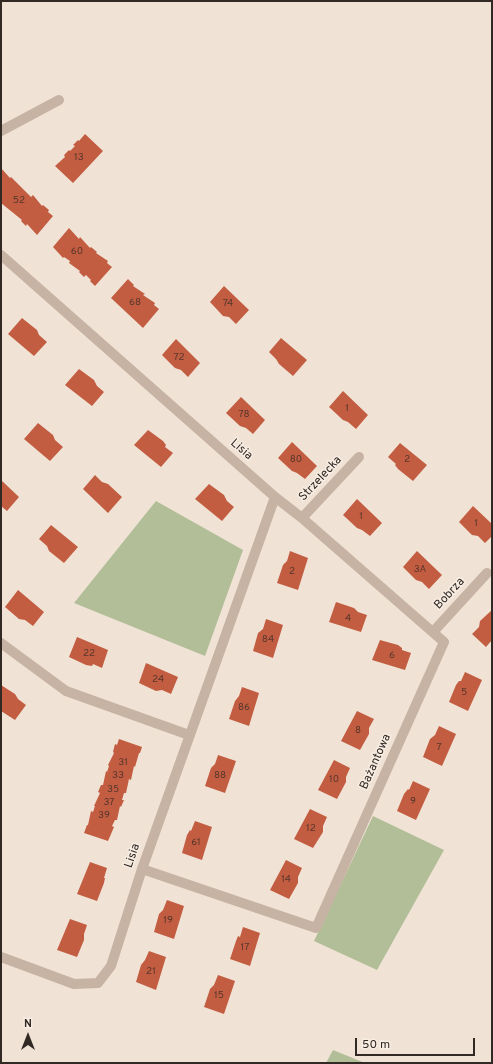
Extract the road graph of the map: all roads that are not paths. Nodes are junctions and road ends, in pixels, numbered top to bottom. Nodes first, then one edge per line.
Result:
1 (59, 100) dead end
2 (1, 131) edge
3 (1, 255) edge
4 (359, 457) dead end
5 (275, 497) junction
6 (302, 518) junction
7 (487, 574) dead end
8 (433, 632) junction
9 (1, 643) edge
10 (189, 735) junction
11 (142, 869) junction
12 (1, 958) edge

1 - 2 street
3 - 5 street, Lisia
4 - 6 street, Strzelecka
5 - 6 street, Bażantowa
5 - 10 street, Lisia
6 - 8 street, Bażantowa
7 - 8 street, Bobrza
8 - 11 street, Bażantowa
9 - 10 street
10 - 11 street, Lisia
11 - 12 street, Lisia

